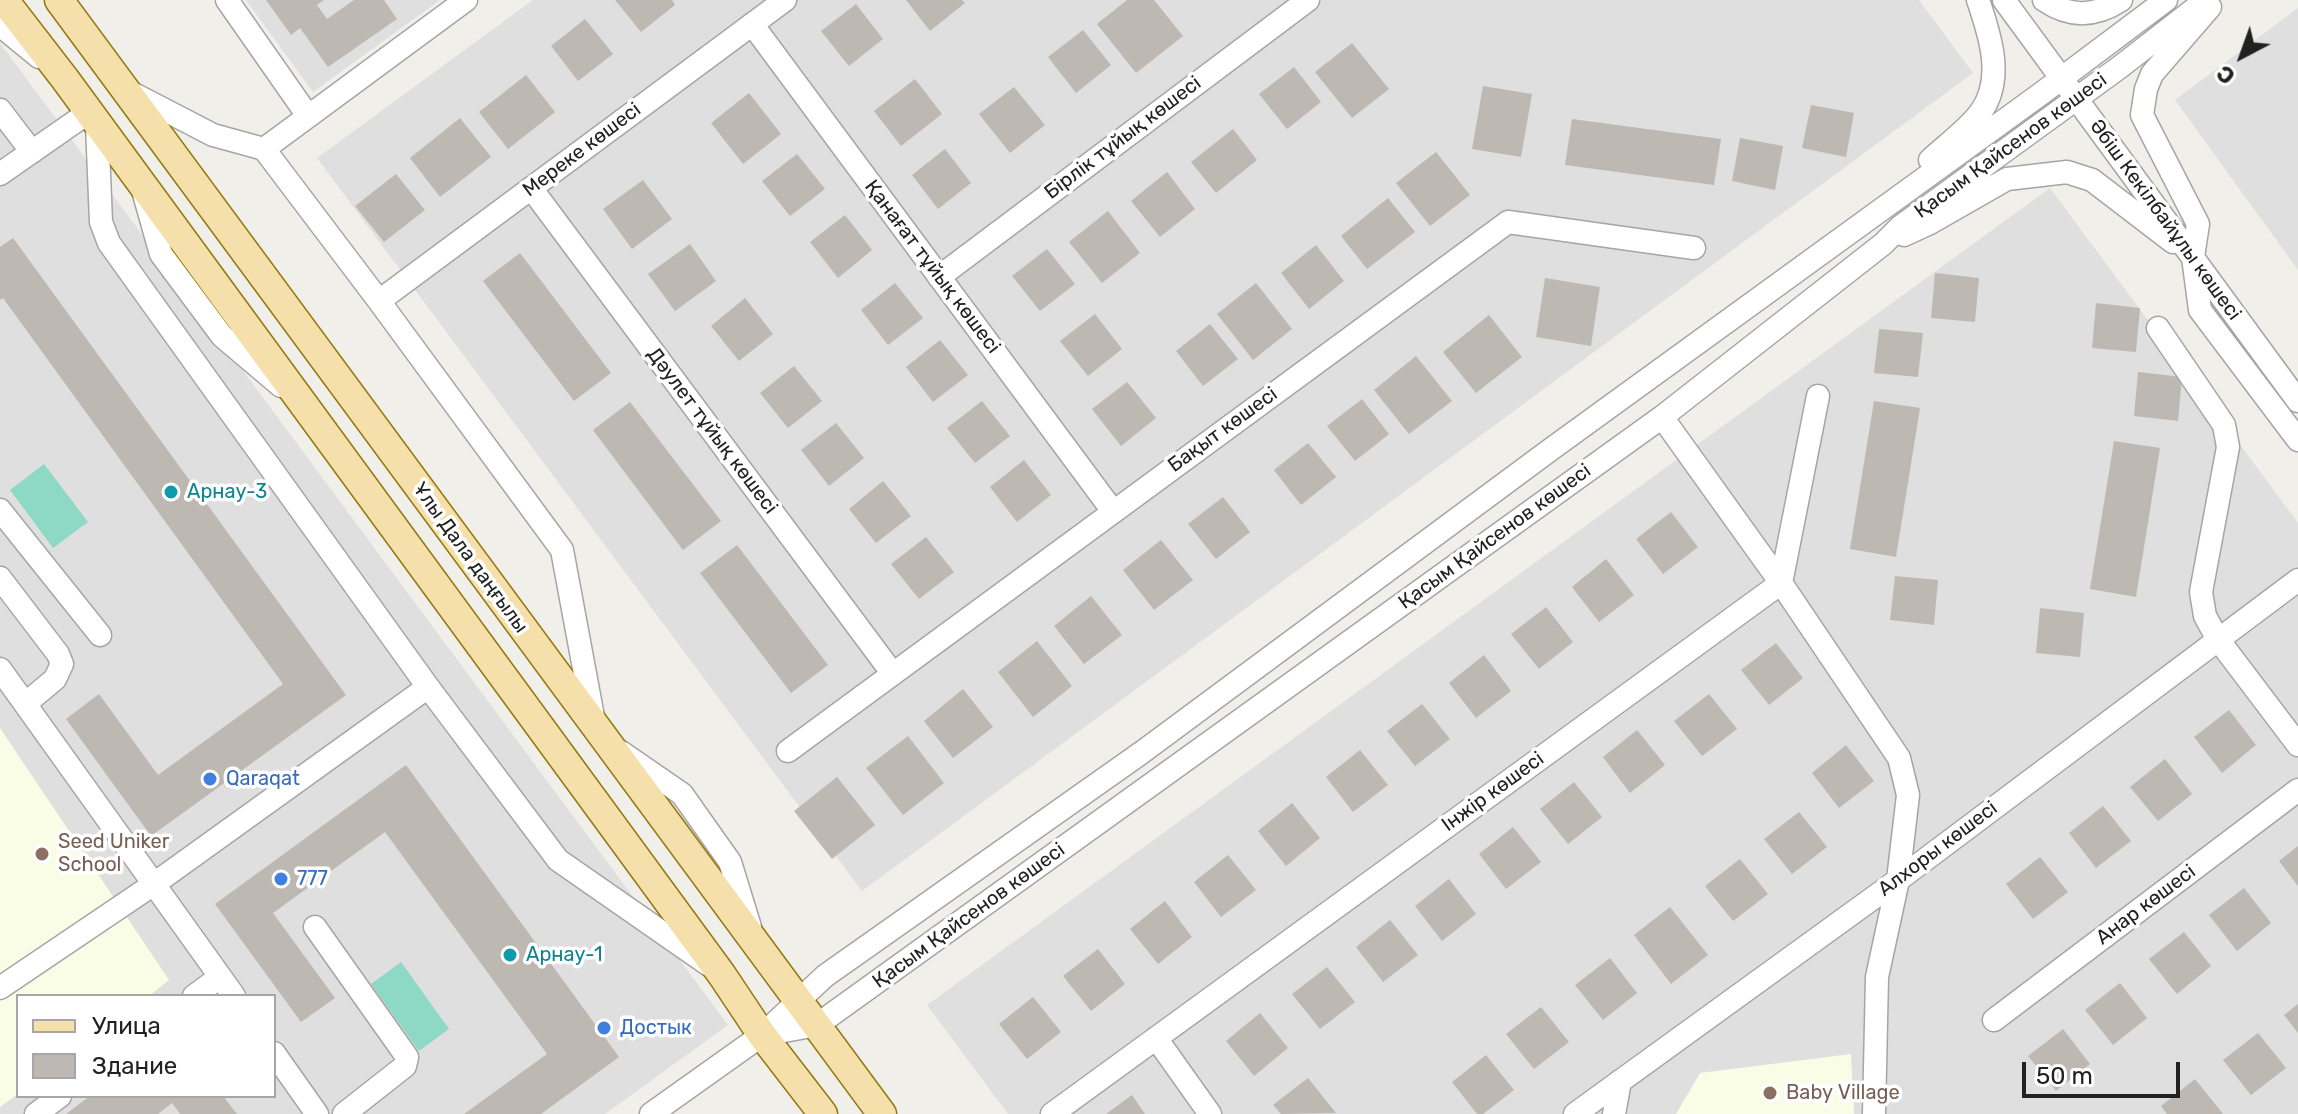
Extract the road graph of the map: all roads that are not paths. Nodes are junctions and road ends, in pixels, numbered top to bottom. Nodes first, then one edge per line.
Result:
1 (4, 0) edge
2 (59, 0) edge
3 (75, 0) edge
4 (227, 0) edge
5 (466, 0) edge
6 (785, 0) edge
7 (1308, 0) edge
8 (1978, 0) edge
9 (2004, 0) edge
10 (2044, 0) edge
11 (2121, 0) edge
12 (2166, 0) edge
13 (2206, 0) edge
14 (2216, 0) edge
15 (752, 24) junction
16 (0, 25) edge
17 (87, 38) junction
18 (2061, 78) junction
19 (65, 79) junction
20 (125, 90) junction
21 (2076, 98) junction
22 (0, 110) edge
23 (308, 116) junction
24 (93, 118) junction
25 (264, 149) junction
26 (32, 152) junction
27 (0, 174) edge
28 (531, 188) junction
29 (1876, 214) junction
30 (1883, 244) junction
31 (1694, 248) dead end
32 (2193, 257) junction
33 (939, 277) junction
34 (379, 301) junction
35 (2158, 328) dead end
36 (1818, 396) dead end
37 (2298, 401) edge
38 (1662, 417) junction
39 (2298, 440) edge
40 (1112, 510) junction
41 (2, 518) edge
42 (0, 578) edge
43 (2298, 580) edge
44 (1781, 583) junction
45 (100, 635) dead end
46 (2217, 638) junction
47 (0, 669) edge
48 (893, 674) junction
49 (428, 687) junction
50 (25, 704) junction
51 (600, 734) junction
52 (2298, 745) edge
53 (788, 751) dead end
54 (2298, 790) edge
55 (1898, 880) junction
56 (154, 884) junction
57 (315, 927) dead end
58 (722, 975) junction
59 (220, 977) junction
60 (0, 988) edge
61 (197, 994) edge
62 (233, 994) edge
63 (797, 1001) junction
64 (1994, 1020) dead end
65 (817, 1025) junction
66 (762, 1035) junction
67 (1156, 1038) junction
68 (276, 1056) edge
69 (1620, 1081) junction
70 (57, 1098) edge
71 (36, 1114) edge
72 (317, 1114) edge
73 (344, 1114) edge
74 (651, 1114) edge
75 (823, 1114) edge
76 (882, 1114) edge
77 (1052, 1114) edge
78 (1210, 1114) edge
79 (1575, 1114) edge
80 (1614, 1114) edge
81 (1874, 1114) edge

1 - 19 main road
2 - 17 main road, Ұлы Дала даңғылы
3 - 17 street
4 - 23 street
5 - 23 street
6 - 15 street, Мереке көшесі
7 - 33 street, Бірлік тұйық көшесі
8 - 29 street
9 - 18 street, Әбіш Кекілбайұлы көшесі
10 - 11 street
12 - 18 street, Қасым Қайсенов көшесі
13 - 21 street, Қасым Қайсенов көшесі
14 - 32 street
15 - 28 street, Мереке көшесі
15 - 33 street, Қанағат тұйық көшесі
16 - 19 street
17 - 20 main road, Ұлы Дала даңғылы
18 - 21 street, Әбіш Кекілбайұлы көшесі
18 - 29 street, Қасым Қайсенов көшесі
19 - 24 main road
20 - 25 street
20 - 51 main road, Ұлы Дала даңғылы
21 - 30 street, Қасым Қайсенов көшесі
21 - 32 street, Әбіш Кекілбайұлы көшесі
22 - 26 street
23 - 25 street
24 - 26 street
24 - 49 street
24 - 58 main road
25 - 34 street
26 - 27 street
28 - 34 street, Мереке көшесі
28 - 48 street, Дәулет тұйық көшесі
29 - 63 street, Қасым Қайсенов көшесі
30 - 32 street
30 - 38 street, Қасым Қайсенов көшесі
31 - 40 street, Бақыт көшесі
32 - 37 street, Әбіш Кекілбайұлы көшесі
32 - 39 street
33 - 40 street, Қанағат тұйық көшесі
34 - 51 street
35 - 46 street
36 - 44 street
38 - 44 street
38 - 65 street, Қасым Қайсенов көшесі
40 - 48 street, Бақыт көшесі
41 - 45 street
42 - 50 street
43 - 46 street, Алхоры көшесі
44 - 55 street
44 - 67 street, Інжір көшесі
46 - 52 street
46 - 55 street, Алхоры көшесі
47 - 50 street
48 - 53 street, Бақыт көшесі
49 - 56 street
49 - 58 street
50 - 56 street
51 - 63 main road, Ұлы Дала даңғылы
54 - 64 street, Анар көшесі
55 - 69 street, Алхоры көшесі
55 - 81 street
56 - 59 street
56 - 60 street
57 - 73 street
58 - 66 main road
59 - 61 street
59 - 62 street
63 - 65 main road, Ұлы Дала даңғылы
63 - 66 street, Қасым Қайсенов көшесі
65 - 66 street, Қасым Қайсенов көшесі
65 - 76 main road, Ұлы Дала даңғылы
66 - 74 street, Қасым Қайсенов көшесі
66 - 75 main road
67 - 77 street, Інжір көшесі
67 - 78 street
68 - 72 street
69 - 79 street, Алхоры көшесі
69 - 80 street
70 - 71 street

